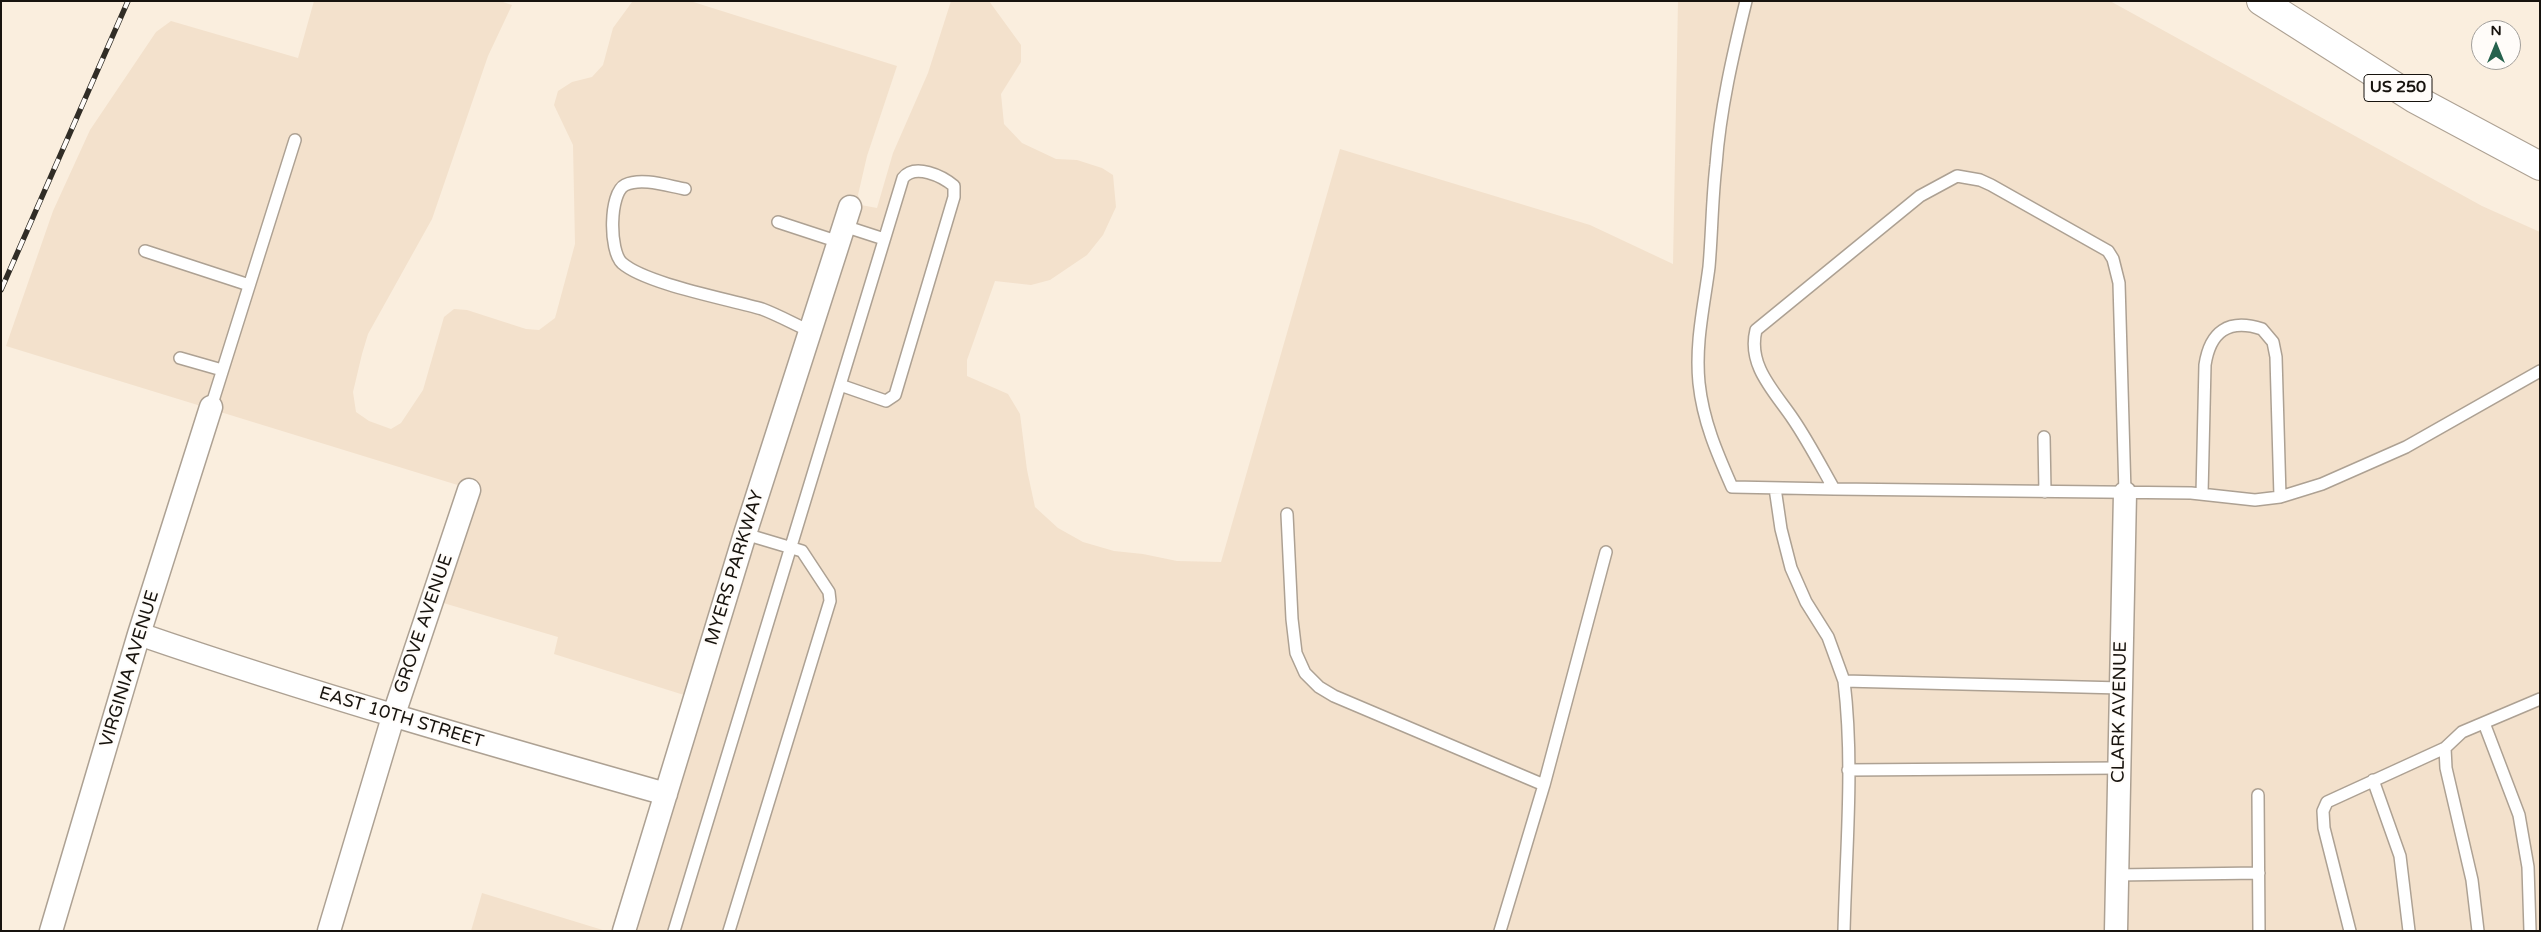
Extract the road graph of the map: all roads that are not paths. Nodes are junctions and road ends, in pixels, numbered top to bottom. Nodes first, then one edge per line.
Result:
1 (1746, 1) edge
2 (2262, 1) edge
3 (295, 140) dead end
4 (2540, 166) edge
5 (685, 189) dead end
6 (778, 222) dead end
7 (844, 225) junction
8 (884, 239) junction
9 (145, 251) dead end
10 (249, 285) junction
11 (810, 331) junction
12 (180, 358) dead end
13 (222, 370) junction
14 (2540, 371) edge
15 (840, 385) junction
16 (211, 407) joint
17 (2044, 437) dead end
18 (1774, 488) junction
19 (1834, 489) junction
20 (469, 490) dead end
21 (2045, 492) junction
22 (2126, 493) junction
23 (2202, 494) junction
24 (2280, 496) junction
25 (1287, 514) dead end
26 (745, 534) junction
27 (791, 548) junction
28 (1606, 552) dead end
29 (139, 634) junction
30 (1844, 682) junction
31 (2121, 688) junction
32 (2540, 699) edge
33 (393, 717) junction
34 (2484, 723) junction
35 (2445, 748) junction
36 (2119, 768) junction
37 (1848, 770) junction
38 (2373, 780) junction
39 (1544, 785) junction
40 (666, 794) junction
41 (2258, 795) dead end
42 (2259, 873) junction
43 (2116, 875) junction
44 (51, 931) edge
45 (328, 931) edge
46 (624, 931) edge
47 (674, 931) edge
48 (729, 931) edge
49 (1500, 931) edge
50 (1844, 931) edge
51 (2116, 931) edge
52 (2259, 931) edge
53 (2350, 931) edge
54 (2409, 931) edge
55 (2478, 931) edge
56 (2530, 931) edge

1 - 18 lane
2 - 4 highway, US 250
3 - 10 lane
5 - 11 lane
6 - 7 lane
7 - 8 lane
7 - 11 street, MYERS PARKWAY
8 - 15 lane
8 - 15 lane
9 - 10 lane
10 - 13 lane
11 - 26 street, MYERS PARKWAY
12 - 13 lane
13 - 16 lane
14 - 24 lane
15 - 27 lane
16 - 29 street, VIRGINIA AVENUE
17 - 21 lane
18 - 19 lane
18 - 30 lane
19 - 21 lane
19 - 22 lane
20 - 33 street, GROVE AVENUE
21 - 22 lane
22 - 23 lane
22 - 31 street, CLARK AVENUE
23 - 24 lane
23 - 24 lane
25 - 39 lane
26 - 27 lane
26 - 40 street, MYERS PARKWAY
27 - 47 lane
27 - 48 lane
28 - 39 lane
29 - 33 street, EAST 10TH STREET
29 - 44 street, VIRGINIA AVENUE
30 - 31 lane
30 - 37 lane
31 - 36 street, CLARK AVENUE
32 - 34 lane
33 - 40 street, EAST 10TH STREET
33 - 45 street, GROVE AVENUE
34 - 35 lane
34 - 56 lane
35 - 38 lane
35 - 55 lane
36 - 37 lane
36 - 43 street, CLARK AVENUE
37 - 50 lane
38 - 53 lane
38 - 54 lane
39 - 49 lane
40 - 46 street, MYERS PARKWAY
41 - 42 lane
42 - 43 lane
42 - 52 lane
43 - 51 street, CLARK AVENUE

